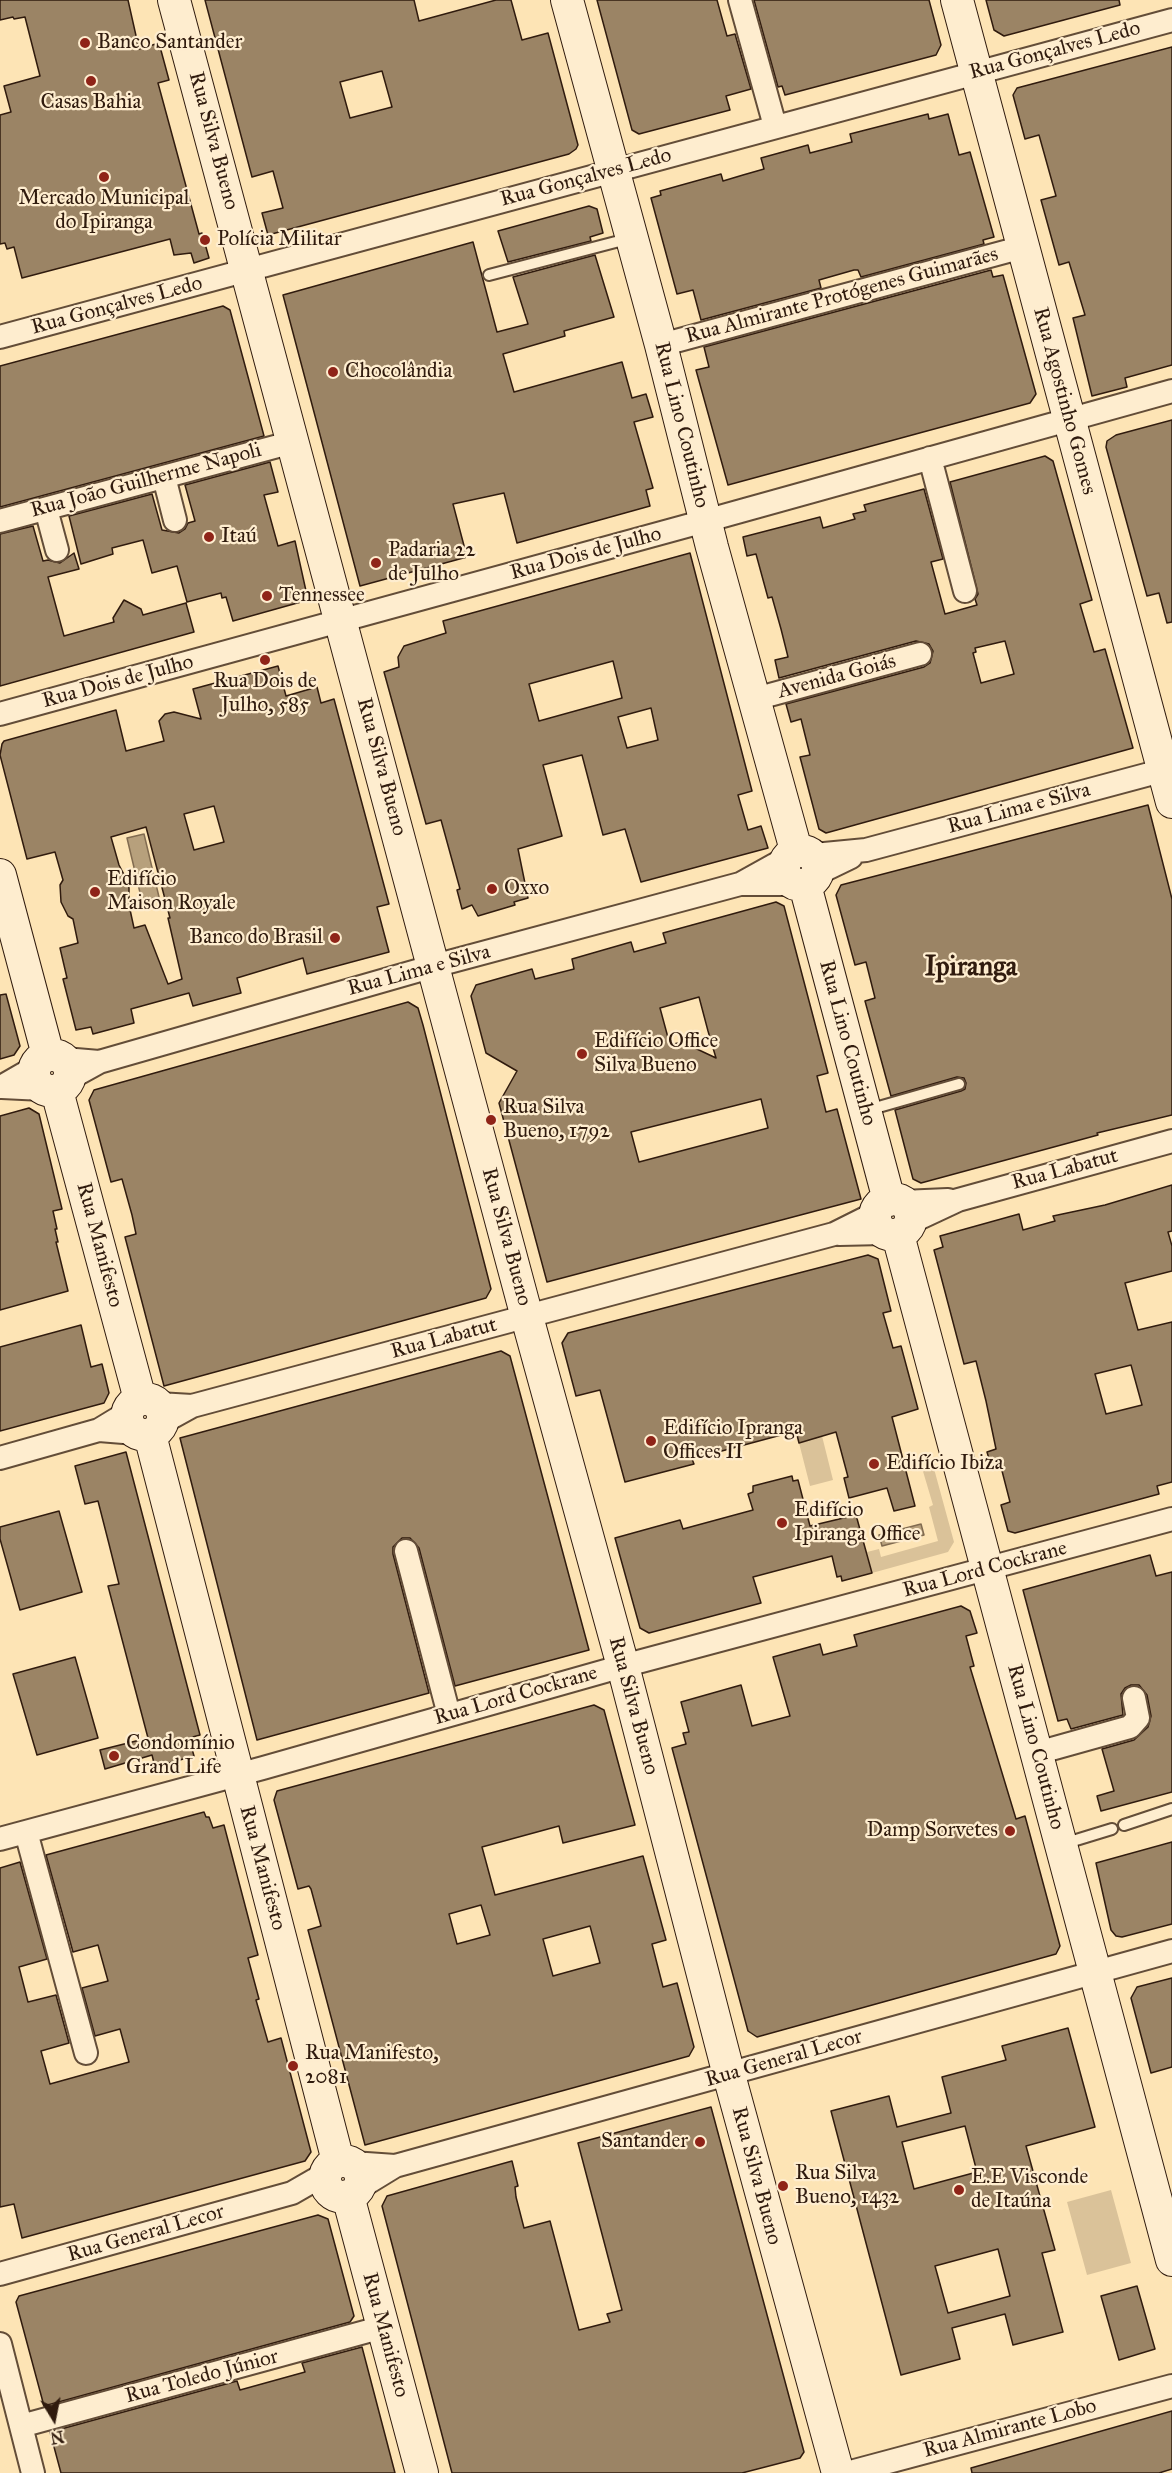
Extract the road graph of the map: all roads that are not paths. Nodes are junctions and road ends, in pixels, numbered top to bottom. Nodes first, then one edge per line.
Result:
1 (174, 0) edge
2 (567, 0) edge
3 (740, 0) edge
4 (957, 0) edge
5 (1172, 20) edge
6 (976, 72) junction
7 (775, 126) junction
8 (612, 172) junction
9 (631, 238) junction
10 (1023, 247) junction
11 (247, 271) junction
12 (489, 275) dead end
13 (0, 337) edge
14 (661, 345) junction
15 (1172, 390) edge
16 (1069, 418) junction
17 (292, 442) junction
18 (930, 458) junction
19 (164, 477) junction
20 (46, 508) junction
21 (175, 520) dead end
22 (0, 521) edge
23 (705, 521) junction
24 (57, 550) dead end
25 (965, 591) dead end
26 (342, 620) junction
27 (920, 654) dead end
28 (754, 699) junction
29 (0, 714) edge
30 (1168, 770) edge
31 (1172, 802) edge
32 (802, 868) junction
33 (0, 875) edge
34 (434, 966) junction
35 (52, 1073) junction
36 (959, 1084) dead end
37 (1, 1087) edge
38 (865, 1110) junction
39 (1172, 1141) edge
40 (893, 1217) junction
41 (527, 1317) junction
42 (146, 1418) junction
43 (0, 1458) edge
44 (1172, 1519) edge
45 (406, 1551) dead end
46 (988, 1569) junction
47 (623, 1666) junction
48 (1134, 1698) dead end
49 (449, 1715) junction
50 (1037, 1753) junction
51 (237, 1775) junction
52 (1172, 1809) edge
53 (1124, 1825) dead end
54 (1112, 1829) dead end
55 (26, 1832) junction
56 (0, 1839) edge
57 (1061, 1845) junction
58 (1172, 1951) edge
59 (1095, 1972) junction
60 (86, 2053) dead end
61 (729, 2074) junction
62 (342, 2179) junction
63 (1172, 2260) edge
64 (0, 2274) edge
65 (383, 2327) junction
66 (0, 2344) edge
67 (1172, 2386) edge
68 (21, 2427) junction
69 (33, 2473) edge
70 (422, 2473) edge
71 (838, 2473) edge
72 (847, 2473) edge

1 - 11 main road, Rua Silva Bueno
2 - 8 main road, Rua Lino Coutinho
3 - 7 street
4 - 6 main road, Rua Agostinho Gomes
5 - 6 street, Rua Gonçalves Ledo
6 - 7 street, Rua Gonçalves Ledo
6 - 10 main road, Rua Agostinho Gomes
7 - 8 street, Rua Gonçalves Ledo
8 - 9 main road, Rua Lino Coutinho
8 - 11 street, Rua Gonçalves Ledo
9 - 12 lane
9 - 14 main road, Rua Lino Coutinho
10 - 14 street, Rua Almirante Protógenes Guimarães
10 - 16 main road, Rua Agostinho Gomes
11 - 13 street, Rua Gonçalves Ledo
11 - 17 main road, Rua Silva Bueno
14 - 23 main road, Rua Lino Coutinho
15 - 16 street, Rua Dois de Julho
16 - 18 street, Rua Dois de Julho
16 - 30 main road, Rua Agostinho Gomes
17 - 19 street, Rua João Guilherme Napoli
17 - 26 main road, Rua Silva Bueno
18 - 23 street, Rua Dois de Julho
18 - 25 street
19 - 20 street, Rua João Guilherme Napoli
19 - 21 street
20 - 22 street, Rua João Guilherme Napoli
20 - 24 street
23 - 26 street, Rua Dois de Julho
23 - 28 main road, Rua Lino Coutinho
26 - 29 street, Rua Dois de Julho
26 - 34 main road, Rua Silva Bueno
27 - 28 street, Avenida Goiás
28 - 32 main road, Rua Lino Coutinho
30 - 31 main road, Rua Agostinho Gomes
30 - 32 street, Rua Lima e Silva
32 - 34 street, Rua Lima e Silva
32 - 38 main road, Rua Lino Coutinho
33 - 35 main road, Rua Manifesto
34 - 35 street, Rua Lima e Silva
34 - 41 main road, Rua Silva Bueno
35 - 37 street, Rua Lima e Silva
35 - 42 main road, Rua Manifesto
36 - 38 lane
38 - 40 main road, Rua Lino Coutinho
39 - 40 street, Rua Labatut
40 - 41 street, Rua Labatut
40 - 46 main road, Rua Lino Coutinho
41 - 42 street, Rua Labatut
41 - 47 main road, Rua Silva Bueno
42 - 43 street, Rua Labatut
42 - 51 main road, Rua Manifesto
44 - 46 street, Rua Lord Cockrane
45 - 49 street
46 - 47 street, Rua Lord Cockrane
46 - 50 main road, Rua Lino Coutinho
47 - 49 street, Rua Lord Cockrane
47 - 61 main road, Rua Silva Bueno
48 - 50 street
49 - 51 street, Rua Lord Cockrane
50 - 57 main road, Rua Lino Coutinho
51 - 55 street, Rua Lord Cockrane
51 - 62 main road, Rua Manifesto
52 - 53 lane
54 - 57 lane
55 - 56 street, Rua Lord Cockrane
55 - 60 street
57 - 59 main road, Rua Lino Coutinho
58 - 59 street, Rua General Lecor
59 - 61 street, Rua General Lecor
59 - 63 main road, Rua Lino Coutinho
61 - 62 street, Rua General Lecor
61 - 71 main road, Rua Silva Bueno
62 - 64 street, Rua General Lecor
62 - 65 main road, Rua Manifesto
65 - 68 street, Rua Toledo Júnior
65 - 70 main road, Rua Manifesto
66 - 68 street
67 - 72 street, Rua Almirante Lobo
68 - 69 street

